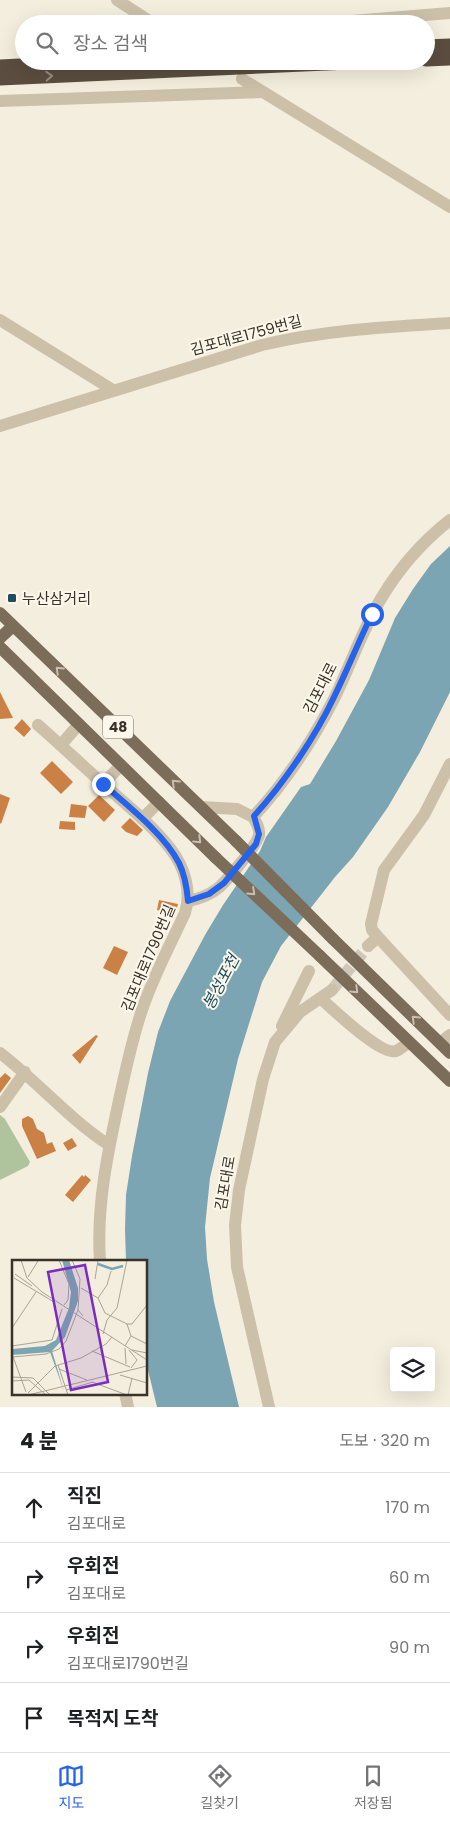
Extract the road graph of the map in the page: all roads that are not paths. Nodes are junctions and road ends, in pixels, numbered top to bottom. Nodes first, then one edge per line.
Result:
1 (117, 0) edge
2 (450, 13) edge
3 (140, 15) edge
4 (425, 15) edge
5 (450, 46) edge
6 (435, 47) edge
7 (450, 58) edge
8 (435, 59) edge
9 (15, 66) edge
10 (0, 67) edge
11 (174, 70) edge
12 (0, 78) edge
13 (242, 79) dead end
14 (261, 92) junction
15 (0, 101) edge
16 (450, 207) edge
17 (0, 320) edge
18 (450, 323) edge
19 (113, 390) junction
20 (0, 426) edge
21 (450, 520) edge
22 (0, 613) edge
23 (13, 626) junction
24 (0, 638) edge
25 (0, 647) edge
26 (79, 724) junction
27 (38, 725) dead end
28 (60, 745) junction
29 (450, 764) edge
30 (121, 765) junction
31 (103, 784) junction
32 (159, 802) junction
33 (201, 807) junction
34 (254, 816) junction
35 (142, 819) junction
36 (188, 901) junction
37 (378, 937) junction
38 (368, 946) tunnel mouth
39 (309, 971) dead end
40 (332, 990) tunnel mouth
41 (320, 998) junction
42 (450, 1015) edge
43 (445, 1039) edge
44 (275, 1042) junction
45 (409, 1042) junction
46 (0, 1053) edge
47 (450, 1053) edge
48 (25, 1072) junction
49 (450, 1081) edge
50 (0, 1107) edge
51 (109, 1145) junction
52 (100, 1260) edge
53 (125, 1394) edge
54 (128, 1407) edge
55 (269, 1407) edge

1 - 3 street
2 - 4 street
5 - 6 highway
7 - 8 highway
9 - 10 highway
12 -> 11 highway
13 - 14 street
14 - 15 street
14 - 16 street
17 - 19 street
18 - 19 street, 김포대로1759번길
19 - 20 street, 김포대로1759번길
21 - 34 street, 김포대로
22 - 23 main road, 48
23 - 24 main road
33 -> 23 main road, 48
25 - 26 main road, 48
26 - 28 street
26 - 30 main road, 48
27 - 28 street, 김포대로1790번길
28 - 31 street, 김포대로1790번길
29 - 37 street
30 - 31 street
30 - 32 main road, 48
31 - 35 street, 김포대로1790번길
32 - 35 street
32 -> 45 main road, 48, bridge
33 - 34 street
43 -> 33 main road, 48, bridge
34 - 36 street
35 - 36 street, 김포대로1790번길
36 - 51 street, 김포대로1790번길
37 - 38 street
37 - 42 street
39 - 44 street
40 - 41 street, 김포대로
41 - 44 street, 김포대로
41 - 45 street
43 - 47 main road, 48
44 - 55 street, 김포대로
45 - 49 main road, 48
46 - 48 street
48 - 50 street
48 - 51 street
51 - 52 street, 김포대로1790번길
53 - 54 street

